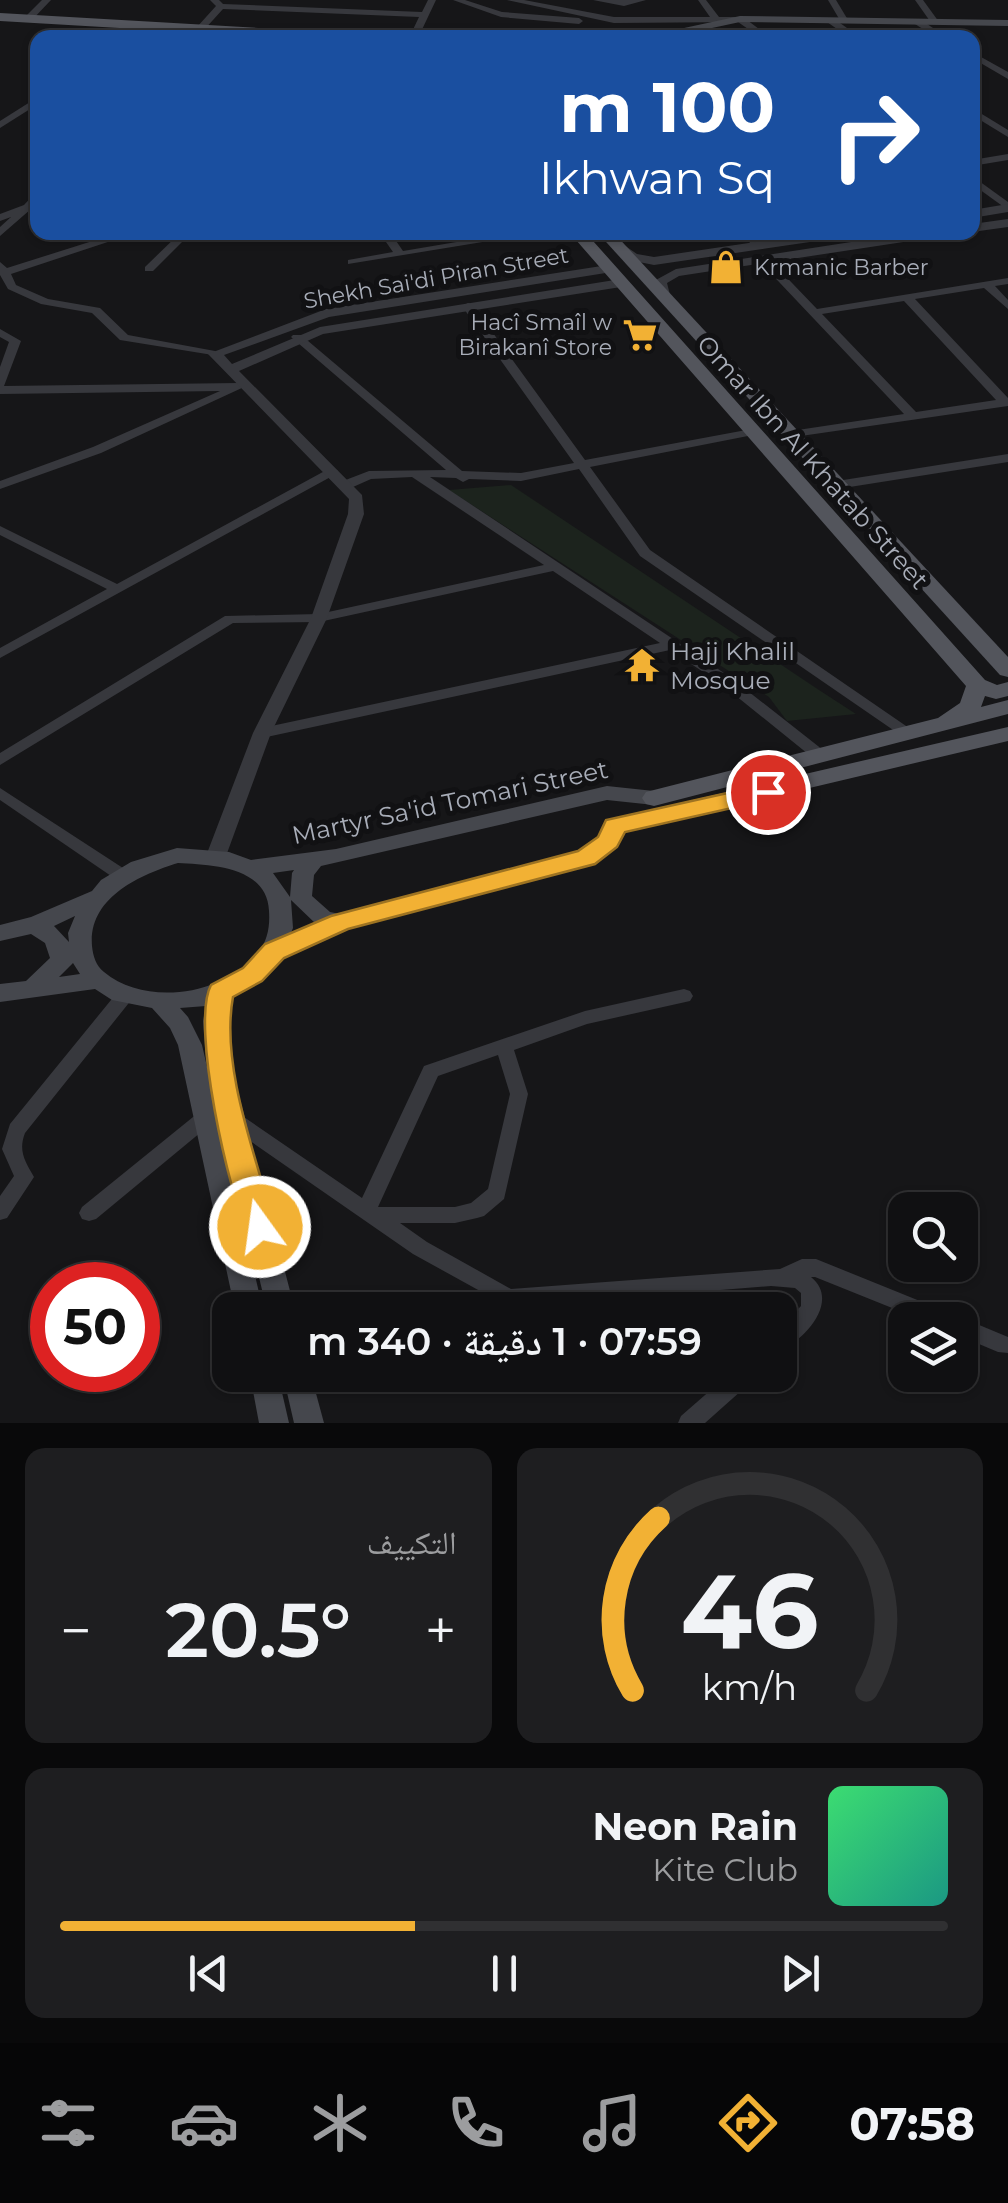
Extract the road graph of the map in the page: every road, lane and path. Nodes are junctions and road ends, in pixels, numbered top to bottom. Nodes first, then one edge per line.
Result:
1 (47, 0) edge
2 (348, 0) edge
3 (432, 0) edge
4 (456, 0) edge
5 (510, 0) edge
6 (597, 0) edge
7 (642, 0) edge
8 (702, 0) edge
9 (832, 0) edge
10 (919, 0) edge
11 (217, 2) edge
12 (624, 4) junction
13 (342, 11) junction
14 (425, 14) junction
15 (28, 19) junction
16 (0, 20) edge
17 (614, 20) junction
18 (740, 20) junction
19 (837, 20) junction
20 (710, 22) junction
21 (918, 22) junction
22 (935, 22) junction
23 (1008, 23) edge
24 (200, 29) junction
25 (96, 30) edge
26 (218, 30) edge
27 (417, 30) edge
28 (666, 30) edge
29 (716, 30) edge
30 (755, 30) edge
31 (848, 30) edge
32 (931, 30) edge
33 (980, 59) edge
34 (1008, 76) edge
35 (30, 105) edge
36 (980, 116) edge
37 (990, 122) junction
38 (980, 123) edge
39 (0, 125) edge
40 (1008, 134) edge
41 (1008, 157) edge
42 (980, 161) edge
43 (980, 185) edge
44 (30, 207) edge
45 (1008, 208) edge
46 (30, 209) edge
47 (980, 213) edge
48 (0, 218) edge
49 (1008, 223) edge
50 (980, 227) edge
51 (0, 234) edge
52 (105, 240) edge
53 (179, 240) edge
54 (390, 240) edge
55 (462, 240) edge
56 (583, 240) edge
57 (611, 240) edge
58 (612, 240) edge
59 (752, 240) edge
60 (817, 240) edge
61 (874, 240) edge
62 (761, 253) junction
63 (400, 254) junction
64 (352, 262) dead end
65 (3, 268) edge
66 (149, 270) dead end
67 (615, 276) junction
68 (1008, 281) edge
69 (987, 285) junction
70 (907, 298) junction
71 (665, 299) junction
72 (468, 306) junction
73 (1008, 306) edge
74 (817, 312) junction
75 (0, 332) edge
76 (297, 338) junction
77 (215, 354) junction
78 (232, 370) junction
79 (737, 377) junction
80 (709, 382) junction
81 (0, 387) edge
82 (244, 387) junction
83 (1006, 402) edge
84 (912, 415) junction
85 (752, 431) junction
86 (791, 436) junction
87 (1008, 458) edge
88 (583, 468) junction
89 (332, 472) junction
90 (415, 473) junction
91 (463, 478) junction
92 (348, 484) junction
93 (0, 485) edge
94 (837, 486) junction
95 (0, 530) edge
96 (909, 564) junction
97 (556, 567) junction
98 (878, 572) junction
99 (117, 589) junction
100 (319, 618) junction
101 (672, 645) junction
102 (4, 648) edge
103 (1008, 670) edge
104 (977, 685) junction
105 (1008, 689) edge
106 (1008, 707) edge
107 (946, 723) junction
108 (904, 731) junction
109 (262, 733) junction
110 (1008, 734) edge
111 (818, 754) junction
112 (0, 760) edge
113 (0, 794) edge
114 (654, 798) joint
115 (615, 826) joint
116 (216, 856) junction
117 (313, 862) junction
118 (251, 868) junction
119 (120, 874) junction
120 (92, 899) junction
121 (340, 922) junction
122 (30, 925) junction
123 (0, 932) edge
124 (275, 951) junction
125 (102, 980) junction
126 (34, 986) junction
127 (220, 992) junction
128 (0, 994) edge
129 (126, 994) junction
130 (684, 996) dead end
131 (159, 1001) junction
132 (215, 1021) junction
133 (185, 1032) junction
134 (504, 1046) junction
135 (205, 1118) junction
136 (232, 1119) junction
137 (6, 1162) edge
138 (0, 1212) edge
139 (372, 1212) junction
140 (89, 1213) dead end
141 (784, 1277) junction
142 (245, 1292) edge
143 (276, 1292) edge
144 (902, 1302) edge
145 (797, 1326) edge
146 (978, 1333) edge
147 (1006, 1345) edge
148 (268, 1392) edge
149 (301, 1392) edge
150 (724, 1392) edge
151 (274, 1423) edge
152 (308, 1423) edge
153 (690, 1423) edge

1 - 15 street
2 - 13 street
3 - 14 street
4 - 17 street
5 - 17 street
6 - 12 street
7 - 12 street
8 - 20 street
9 - 19 street
10 - 22 street
11 - 13 street
11 - 24 street
12 - 17 street
13 - 14 street
14 - 27 street
15 - 16 main road
15 - 24 main road
16 - 25 main road
17 - 20 street
18 - 19 main road
18 - 20 main road
18 - 30 street
19 - 21 main road
19 - 31 street
20 - 28 main road
20 - 29 street
21 - 22 main road
21 - 32 street
22 - 23 main road
24 - 26 main road
33 - 34 street
35 - 39 street
36 - 37 street
37 - 38 street
37 - 40 street
41 - 42 street
43 - 45 street
44 - 48 street
45 - 47 street
46 - 51 street
49 - 50 street
52 - 65 street
53 - 66 street
54 - 63 street
55 - 63 street
56 - 67 main road, Omar Ibn Al Khatab Street
57 - 71 main road, Omar Ibn Al Khatab Street
58 - 62 street
59 - 62 street
60 - 62 street
61 - 62 street
62 - 71 street
62 - 74 street
63 - 64 street
65 - 77 street
67 - 72 street, Shekh Sai'di Piran Street
67 - 77 street, Shekh Sai'di Piran Street
67 - 80 main road, Omar Ibn Al Khatab Street
68 - 69 street
69 - 70 street
69 - 73 street
70 - 74 street
70 - 83 street
71 - 79 main road, Omar Ibn Al Khatab Street
72 - 76 street, Shekh Sai'di Piran Street
72 - 88 street
74 - 84 street
75 - 81 street
76 - 78 street, Shekh Sai'di Piran Street
76 - 91 street
77 - 78 street
78 - 82 street
79 - 80 main road
79 - 86 main road, Omar Ibn Al Khatab Street
80 - 85 main road, Omar Ibn Al Khatab Street
81 - 82 street
82 - 89 street
82 - 93 street
83 - 84 street
84 - 86 street
85 - 88 street
85 - 98 main road, Omar Ibn Al Khatab Street
86 - 94 main road, Omar Ibn Al Khatab Street
87 - 94 street
88 - 91 street
88 - 108 street
89 - 92 street
89 - 99 street
90 - 91 street
90 - 92 street
90 - 97 street
92 - 100 street
94 - 96 main road, Omar Ibn Al Khatab Street
95 - 99 street
96 - 98 main road
96 - 103 main road, Omar Ibn Al Khatab Street
97 - 100 street
97 - 101 street
98 - 104 main road, Omar Ibn Al Khatab Street
99 - 102 street
100 - 109 street
100 - 112 street
101 - 109 street
101 - 111 street
104 - 105 main road
104 - 107 main road
106 - 107 main road, Martyr Sa'id Tomari Street
107 - 108 main road, Martyr Sa'id Tomari Street
108 - 111 main road, Martyr Sa'id Tomari Street
109 - 116 street
110 - 115 main road
111 - 114 main road, Martyr Sa'id Tomari Street
113 - 119 street
114 - 117 main road, Martyr Sa'id Tomari Street
115 - 121 main road
116 - 118 main road
116 - 119 main road
117 - 118 main road, Martyr Sa'id Tomari Street
117 - 121 main road
118 - 124 main road
119 - 120 main road
120 - 122 main road
120 - 125 main road
121 - 124 main road
122 - 123 main road
122 - 126 main road
124 - 127 main road
125 - 126 main road
125 - 129 main road
126 - 128 main road
127 - 131 main road
127 - 132 main road
129 - 131 main road
129 - 137 street
130 - 134 street
131 - 133 main road
132 - 133 main road
132 - 136 main road
133 - 135 main road
134 - 139 street
134 - 139 street
135 - 140 street
135 - 142 main road
136 - 139 street
136 - 143 main road
137 - 138 street
139 - 141 street
141 - 144 street
141 - 145 street
146 - 147 street
148 - 151 main road
149 - 152 main road
150 - 153 street

